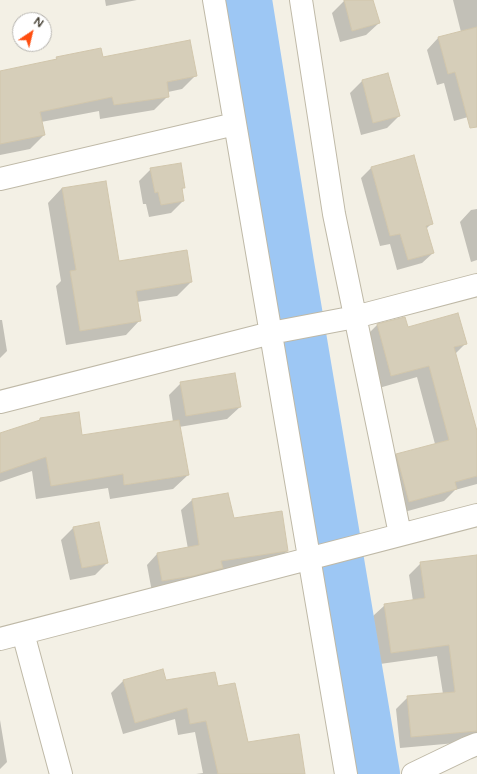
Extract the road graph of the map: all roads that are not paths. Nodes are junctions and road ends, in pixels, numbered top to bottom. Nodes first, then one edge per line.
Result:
1 (214, 0) edge
2 (301, 0) edge
3 (235, 124) junction
4 (0, 179) edge
5 (477, 285) edge
6 (355, 317) junction
7 (271, 333) junction
8 (0, 402) edge
9 (477, 515) edge
10 (400, 534) junction
11 (310, 558) junction
12 (23, 633) junction
13 (0, 639) edge
14 (477, 744) edge
15 (61, 774) edge
16 (346, 774) edge
17 (413, 774) edge

1 - 3 street
2 - 6 street
3 - 4 street
3 - 7 street
5 - 6 street
6 - 7 street
6 - 10 street
7 - 8 street
7 - 11 street
9 - 10 street
10 - 11 street
11 - 12 street
11 - 16 street
12 - 13 street
12 - 15 street
14 - 17 street

